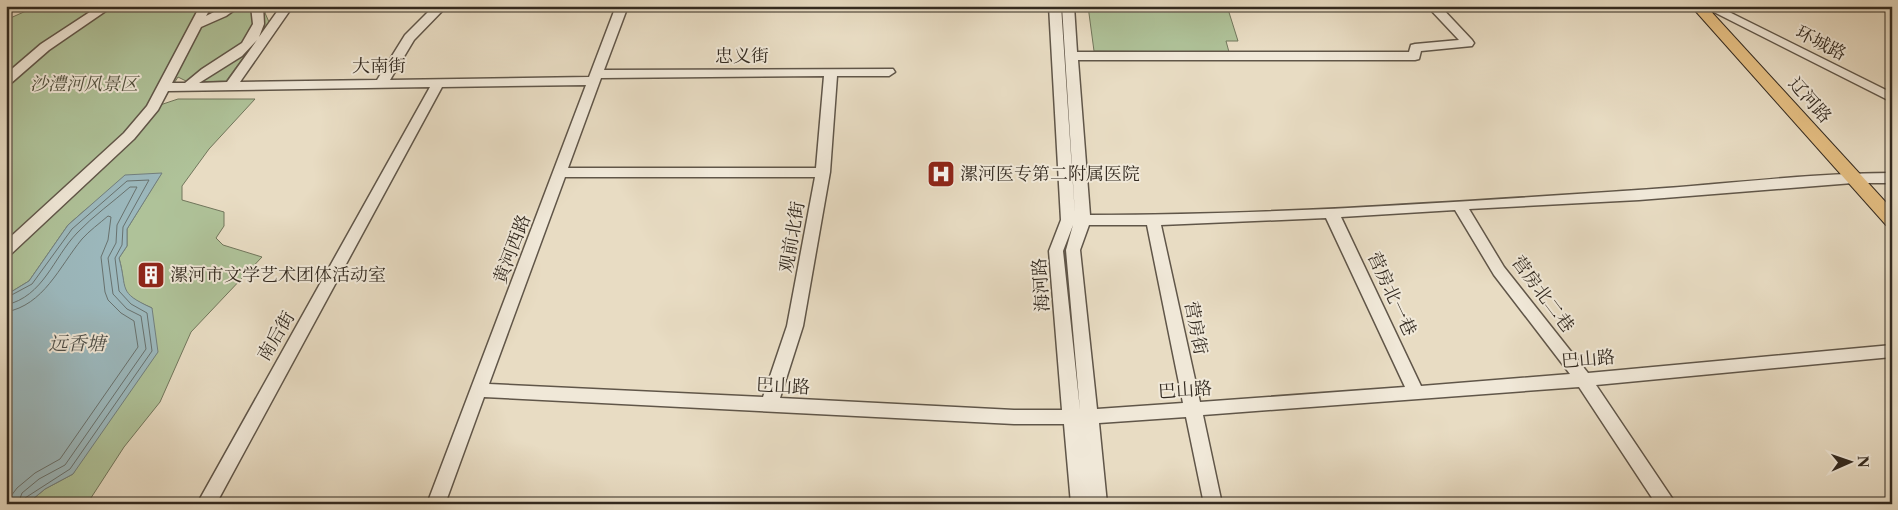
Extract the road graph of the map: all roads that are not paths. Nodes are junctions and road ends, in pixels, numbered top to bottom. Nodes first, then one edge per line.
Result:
1 (107, 6) edge
2 (206, 6) edge
3 (234, 6) edge
4 (257, 6) edge
5 (287, 6) edge
6 (441, 6) edge
7 (622, 6) edge
8 (1055, 6) edge
9 (1068, 6) edge
10 (1433, 6) edge
11 (1698, 6) edge
12 (1712, 8) edge
13 (195, 25) junction
14 (1072, 56) junction
15 (831, 72) junction
16 (889, 72) dead end
17 (595, 77) junction
18 (6, 81) edge
19 (382, 83) junction
20 (438, 83) junction
21 (189, 86) junction
22 (231, 86) junction
23 (166, 87) junction
24 (1892, 98) edge
25 (823, 172) junction
26 (560, 173) junction
27 (1853, 178) junction
28 (1870, 178) junction
29 (1892, 178) edge
30 (1892, 202) edge
31 (1459, 205) junction
32 (1331, 212) junction
33 (1075, 220) junction
34 (1153, 220) junction
35 (1892, 221) edge
36 (6, 250) edge
37 (1892, 351) edge
38 (1583, 379) junction
39 (479, 390) junction
40 (1416, 392) junction
41 (769, 405) junction
42 (1192, 409) junction
43 (1080, 417) junction
44 (206, 504) edge
45 (436, 504) edge
46 (1080, 504) edge
47 (1098, 504) edge
48 (1212, 504) edge
49 (1667, 504) edge

1 - 18 street
2 - 13 street
3 - 13 street
4 - 21 street
5 - 22 street
6 - 19 street
7 - 17 street, 黄河西路
8 - 33 street, 海河路
9 - 14 street, 海河路
10 - 14 street
11 - 27 main road, 辽河路
12 - 24 street, 环城路
12 - 28 main road, 辽河路
13 - 23 street
14 - 33 street, 海河路
15 - 16 street, 忠义街
15 - 17 street, 忠义街
15 - 25 street, 观前北街
17 - 20 street, 大南街
17 - 26 street, 黄河西路
19 - 20 street, 大南街
19 - 22 street, 大南街
20 - 44 street, 南后街
21 - 22 street, 大南街
21 - 23 street, 大南街
23 - 36 street
25 - 26 street
25 - 41 street, 观前北街
26 - 39 street, 黄河西路
27 - 28 street
27 - 31 street
27 - 35 main road, 辽河路
28 - 29 street
28 - 30 main road, 辽河路
31 - 32 street
31 - 38 street, 营房北二巷
32 - 34 street
32 - 40 street, 营房北一巷
33 - 34 street
33 - 43 street, 海河路
34 - 42 street, 营房街
37 - 38 street, 巴山路
38 - 40 street, 巴山路
38 - 49 street, 营房北二巷
39 - 41 street, 巴山路
39 - 45 street, 黄河西路
40 - 42 street, 巴山路
41 - 43 street, 巴山路
42 - 43 street, 巴山路
42 - 48 street, 营房街
43 - 46 street, 海河路
43 - 47 street, 海河路

